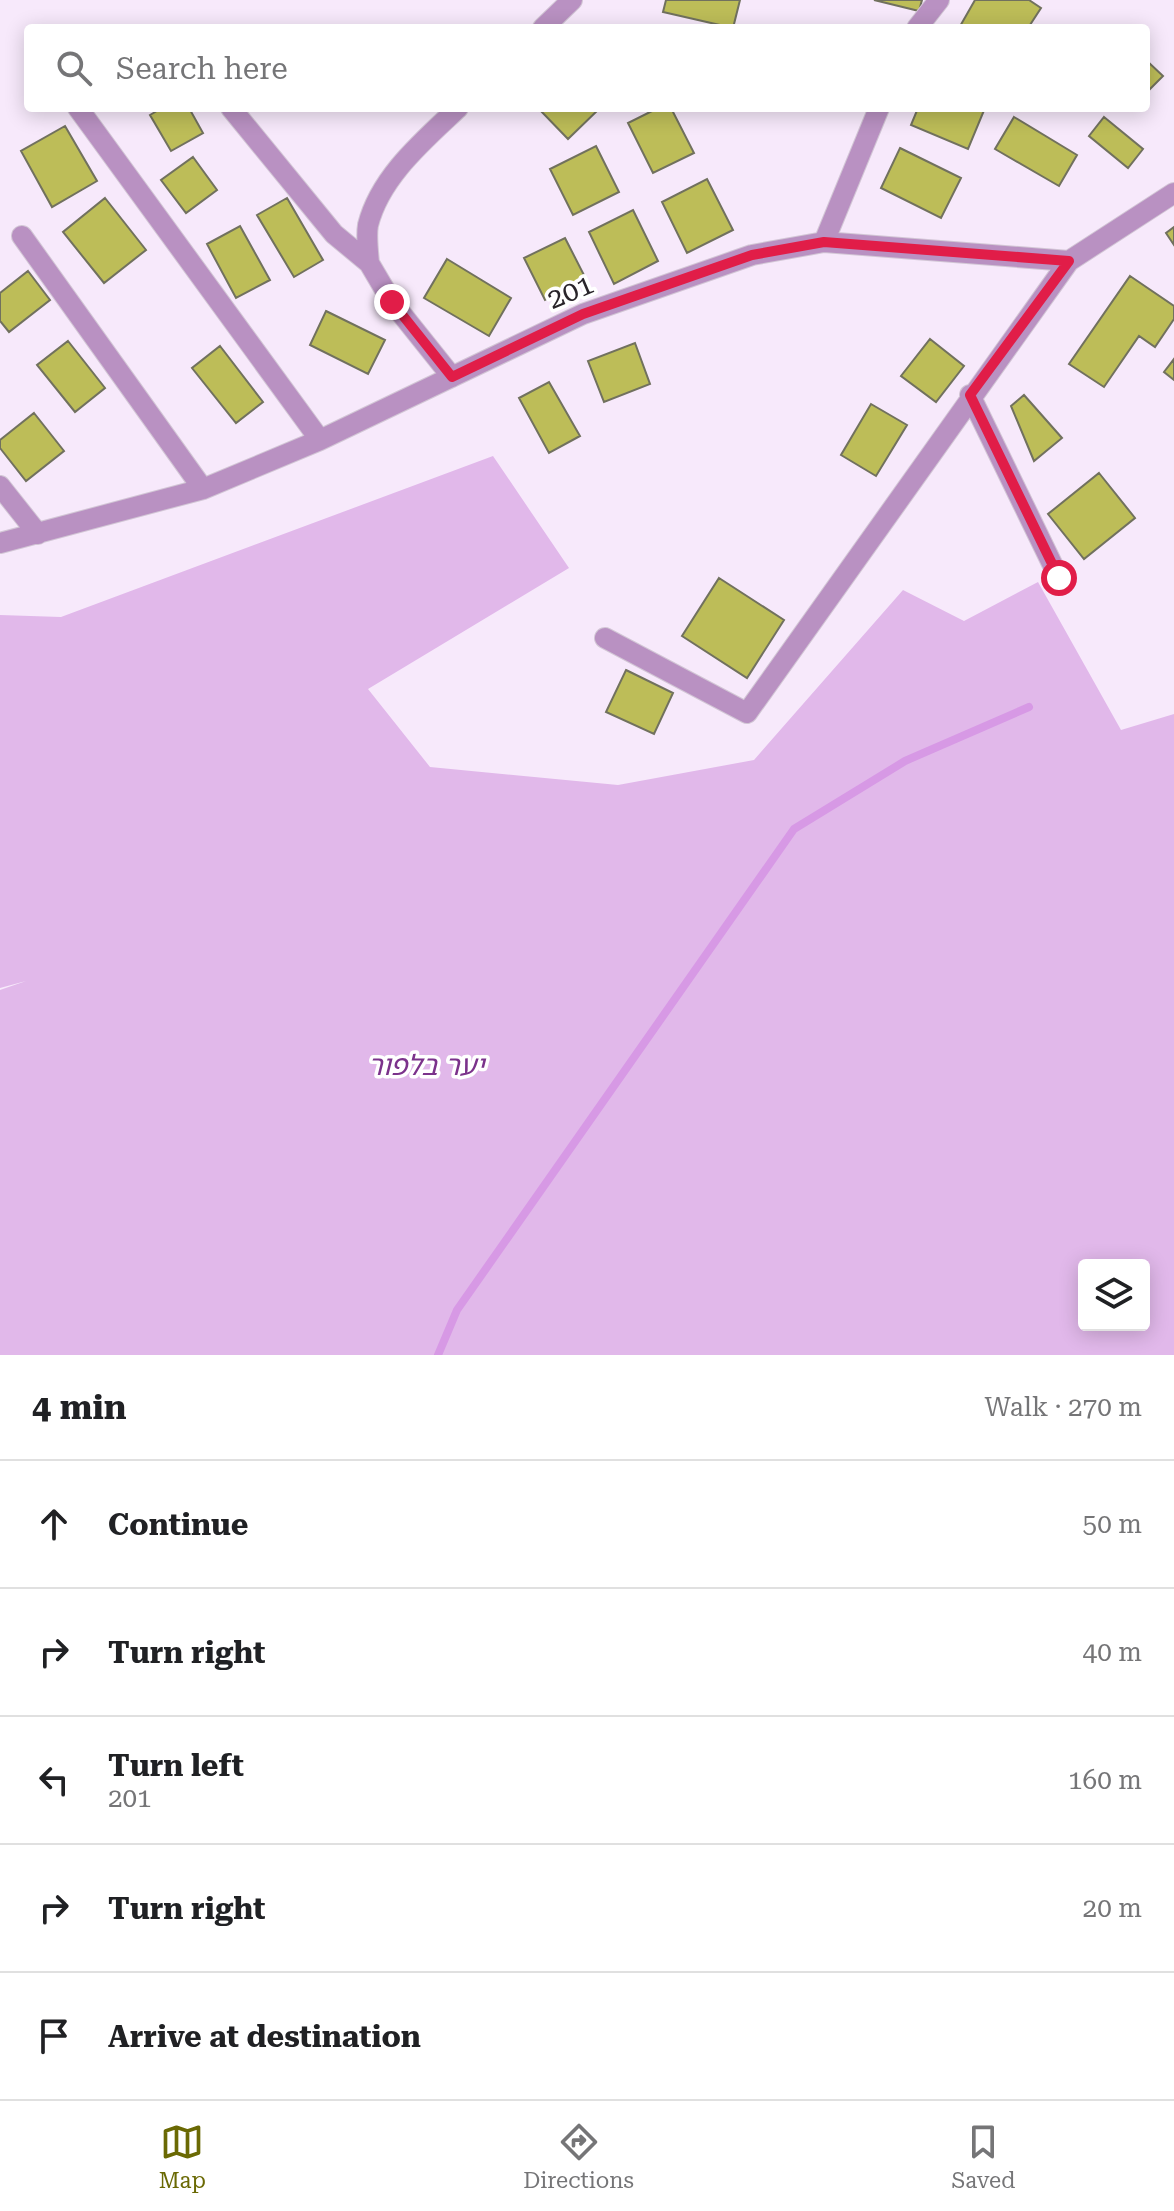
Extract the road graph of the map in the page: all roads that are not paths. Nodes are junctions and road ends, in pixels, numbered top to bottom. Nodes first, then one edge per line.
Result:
1 (572, 0) edge
2 (939, 0) edge
3 (547, 24) edge
4 (920, 24) edge
5 (81, 112) edge
6 (234, 112) edge
7 (454, 112) edge
8 (877, 112) edge
9 (1174, 193) edge
10 (22, 236) dead end
11 (824, 242) junction
12 (1069, 261) junction
13 (369, 263) junction
14 (452, 377) junction
15 (970, 395) junction
16 (320, 440) junction
17 (0, 486) edge
18 (203, 489) junction
19 (38, 534) junction
20 (0, 543) edge
21 (1059, 578) dead end
22 (605, 638) dead end

1 - 3 street
2 - 4 street
5 - 16 street
6 - 13 street
7 - 13 street
8 - 11 street
9 - 12 street
10 - 18 street
11 - 12 street, 201
11 - 14 street, 201
12 - 15 street
13 - 14 street
14 - 16 street, 201
15 - 21 street
15 - 22 street
16 - 18 street, 201
17 - 19 street
18 - 19 street, 201
19 - 20 street, 201

